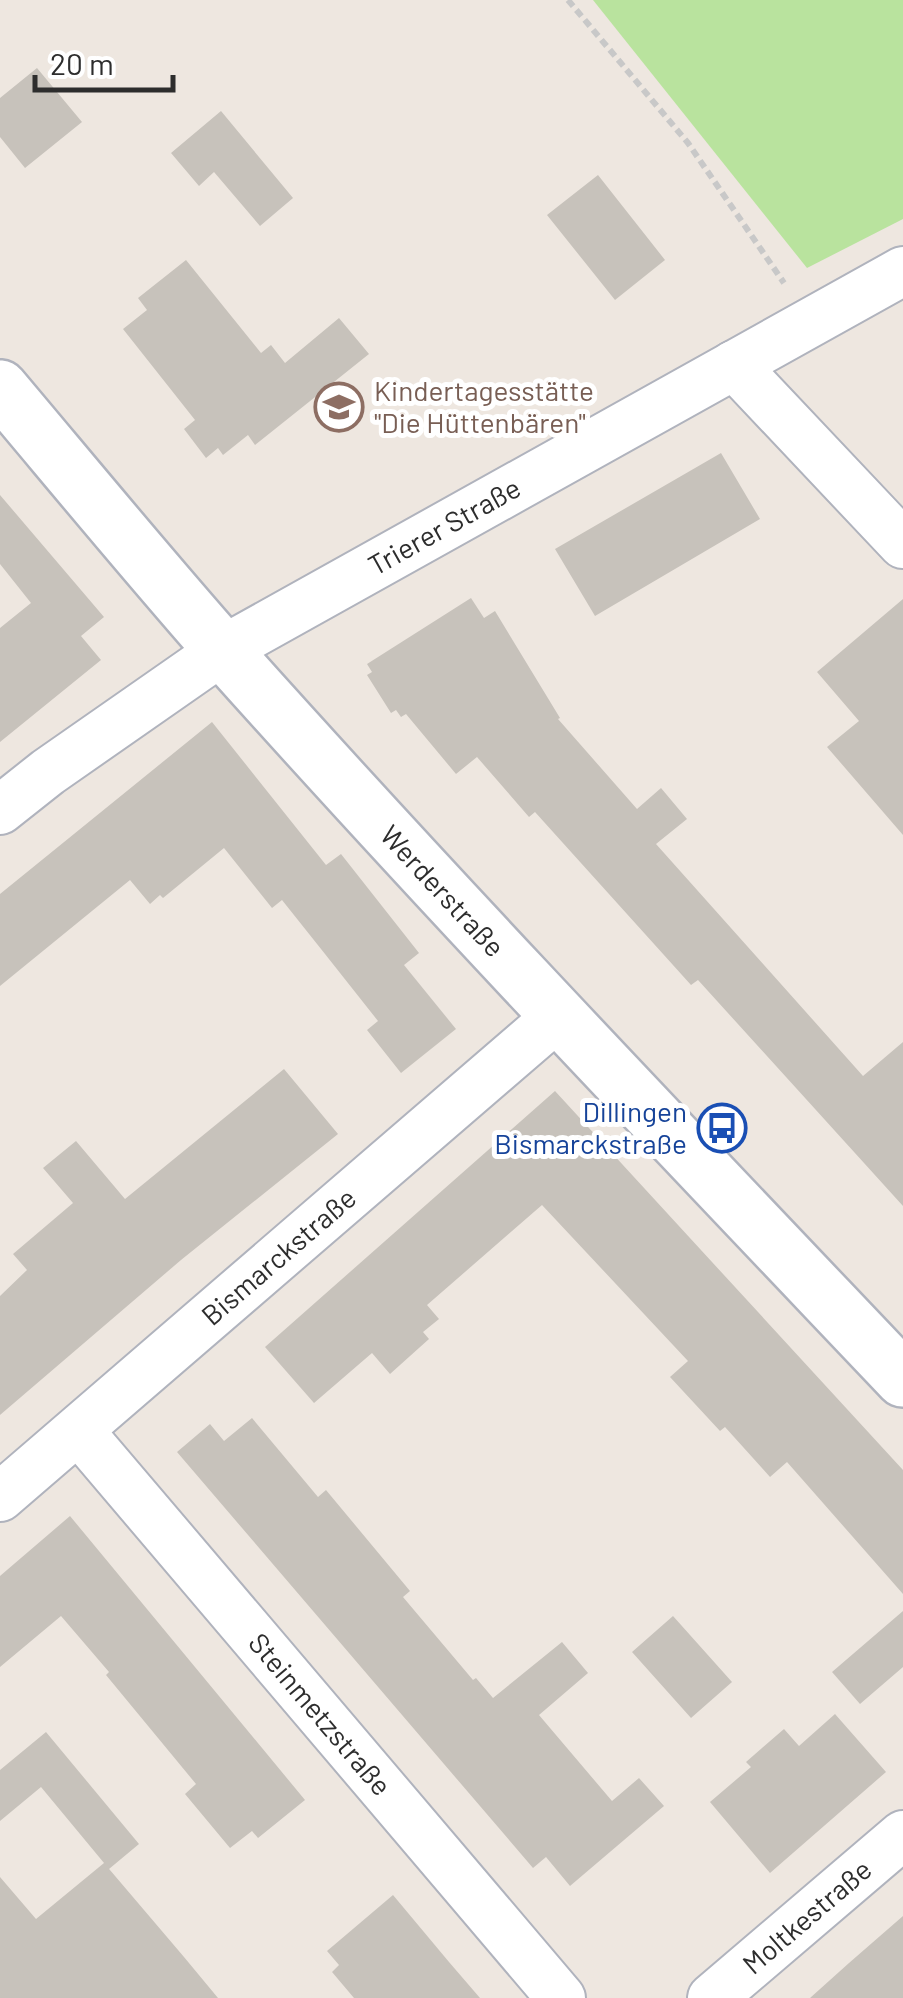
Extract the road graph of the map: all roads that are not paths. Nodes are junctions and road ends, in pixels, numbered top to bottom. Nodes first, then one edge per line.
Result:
1 (903, 271) edge
2 (734, 365) junction
3 (0, 388) edge
4 (903, 544) edge
5 (223, 650) junction
6 (0, 810) edge
7 (558, 1016) junction
8 (903, 1379) edge
9 (79, 1430) junction
10 (0, 1498) edge
11 (903, 1834) edge
12 (561, 1998) edge
13 (712, 1998) edge

1 - 2 street, Trierer Straße
2 - 4 street
2 - 5 street, Trierer Straße
3 - 5 street, Werderstraße
5 - 6 street, Trierer Straße
5 - 7 street, Werderstraße
7 - 8 street, Werderstraße
7 - 9 street, Bismarckstraße
9 - 10 street, Bismarckstraße
9 - 12 street, Steinmetzstraße
11 - 13 street, Moltkestraße

